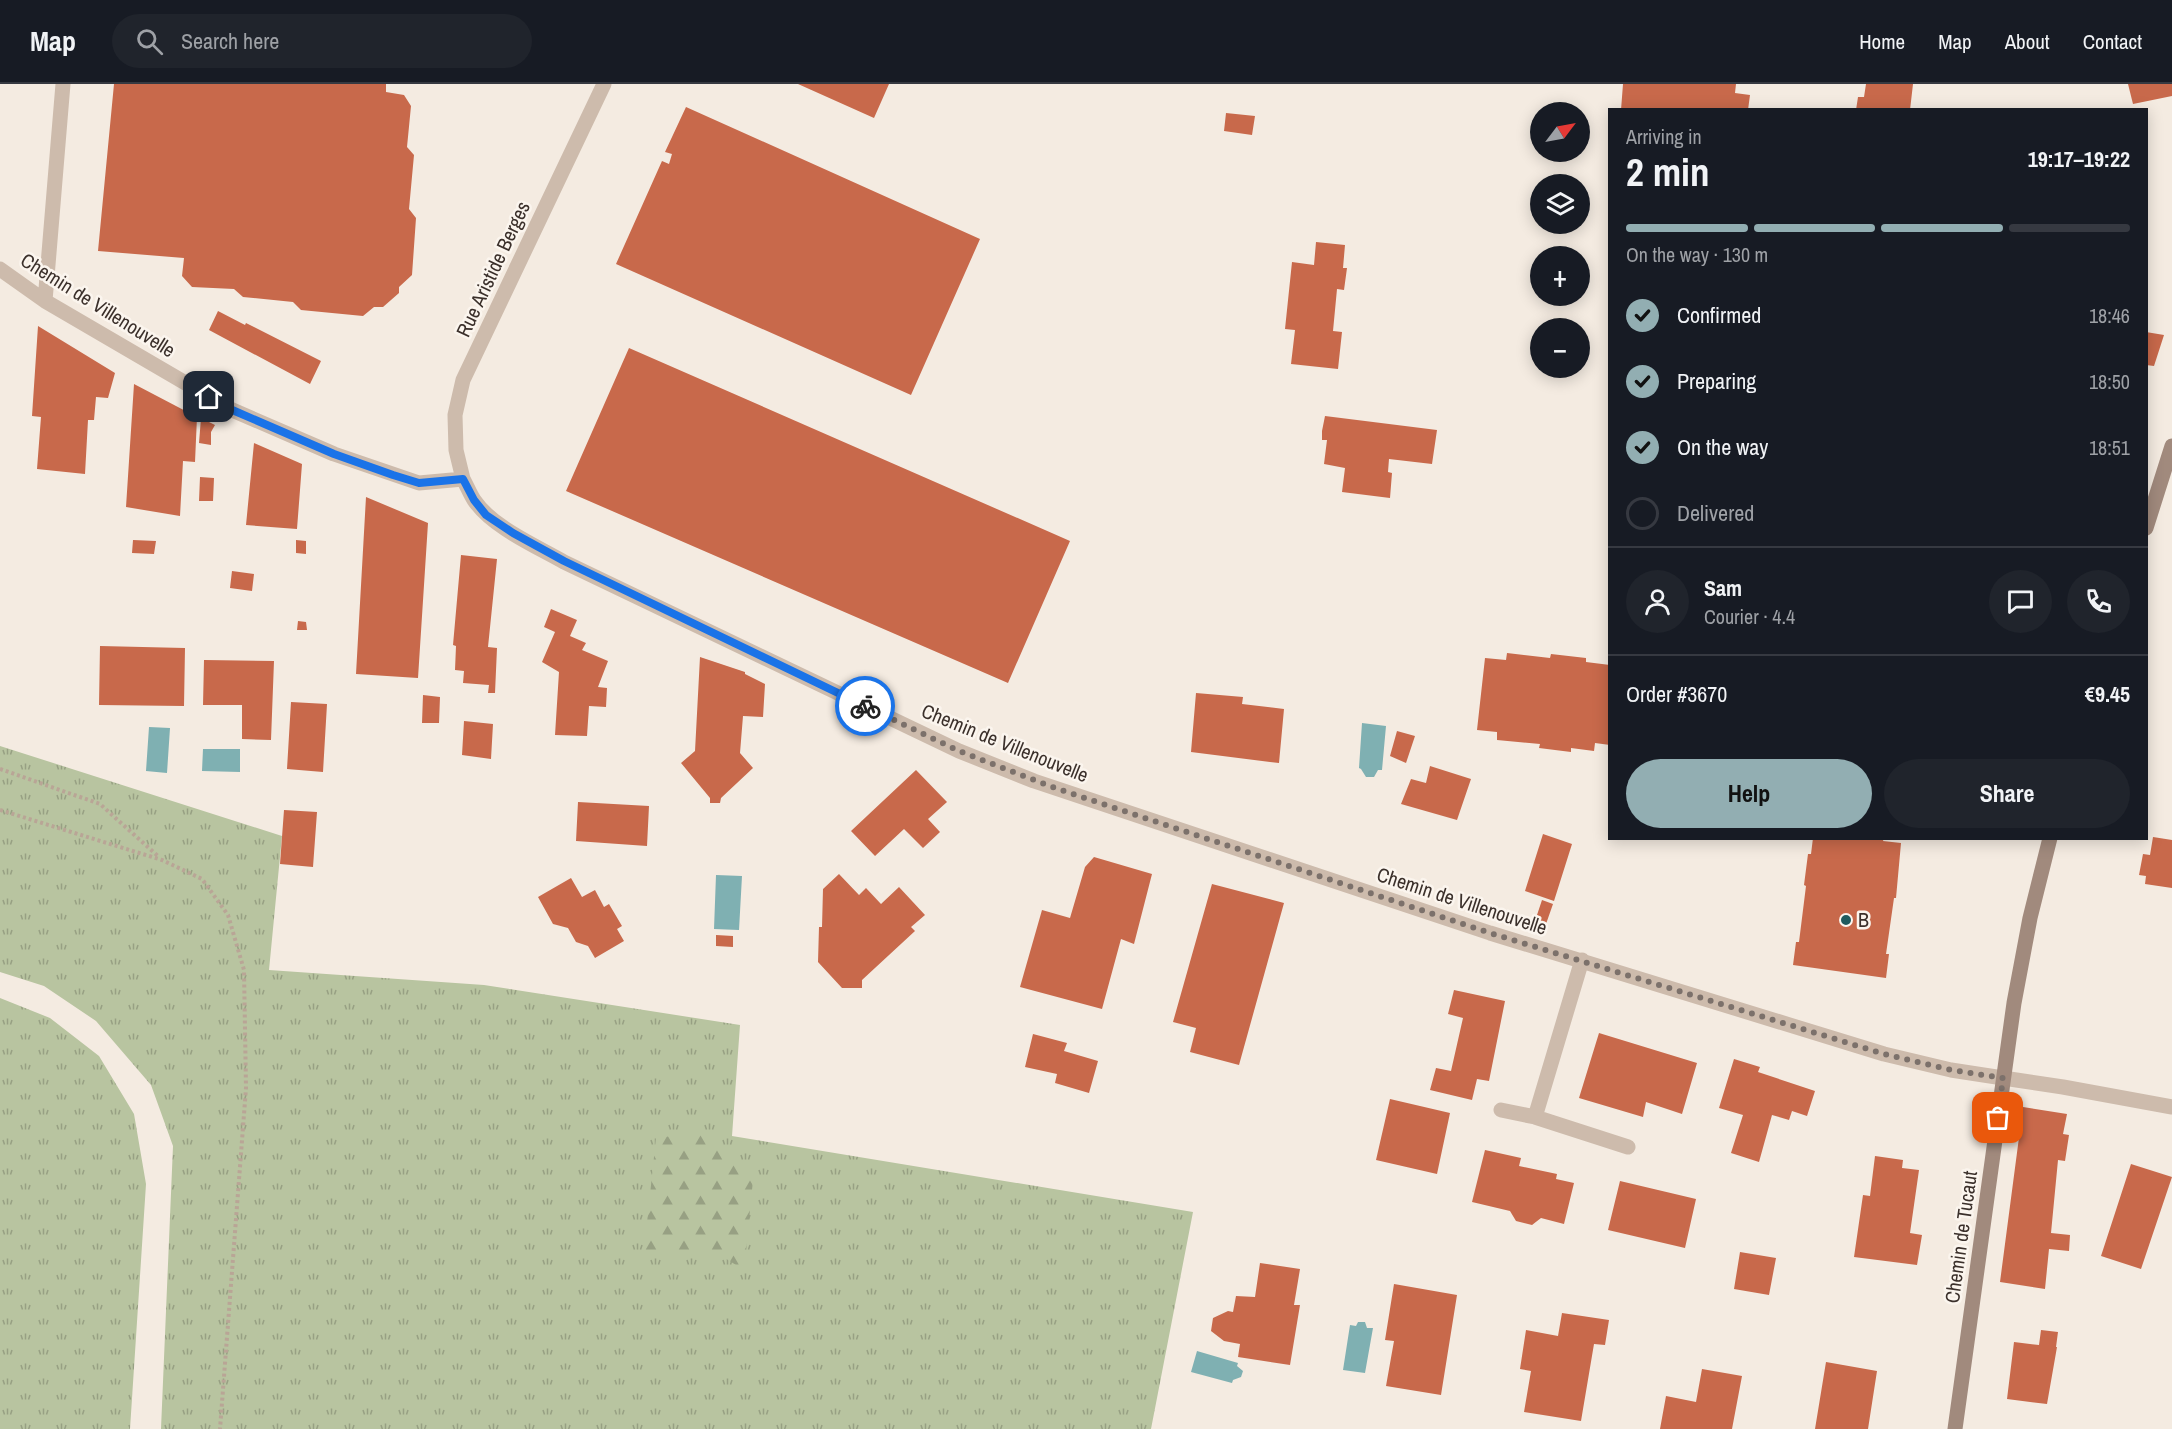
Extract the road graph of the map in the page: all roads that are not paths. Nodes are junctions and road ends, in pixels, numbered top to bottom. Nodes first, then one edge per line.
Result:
1 (63, 84) edge
2 (604, 84) edge
3 (0, 269) edge
4 (45, 301) junction
5 (2172, 446) edge
6 (463, 479) junction
7 (2148, 522) edge
8 (2050, 840) edge
9 (1582, 960) junction
10 (2003, 1078) junction
11 (2172, 1107) edge
12 (1501, 1110) dead end
13 (1535, 1117) junction
14 (1628, 1147) dead end
15 (1955, 1429) edge

1 - 4 street
2 - 6 street, Rue Aristide Berges
3 - 4 street, Chemin de Villenouvelle
4 - 6 street, Chemin de Villenouvelle
5 - 7 main road
6 - 9 street, Chemin de Villenouvelle
8 - 10 main road, Chemin de Tucaut
9 - 10 street, Chemin de Villenouvelle
9 - 13 street
10 - 11 street, Chemin de Villenouvelle
10 - 15 main road, Chemin de Tucaut
12 - 13 street
13 - 14 street

